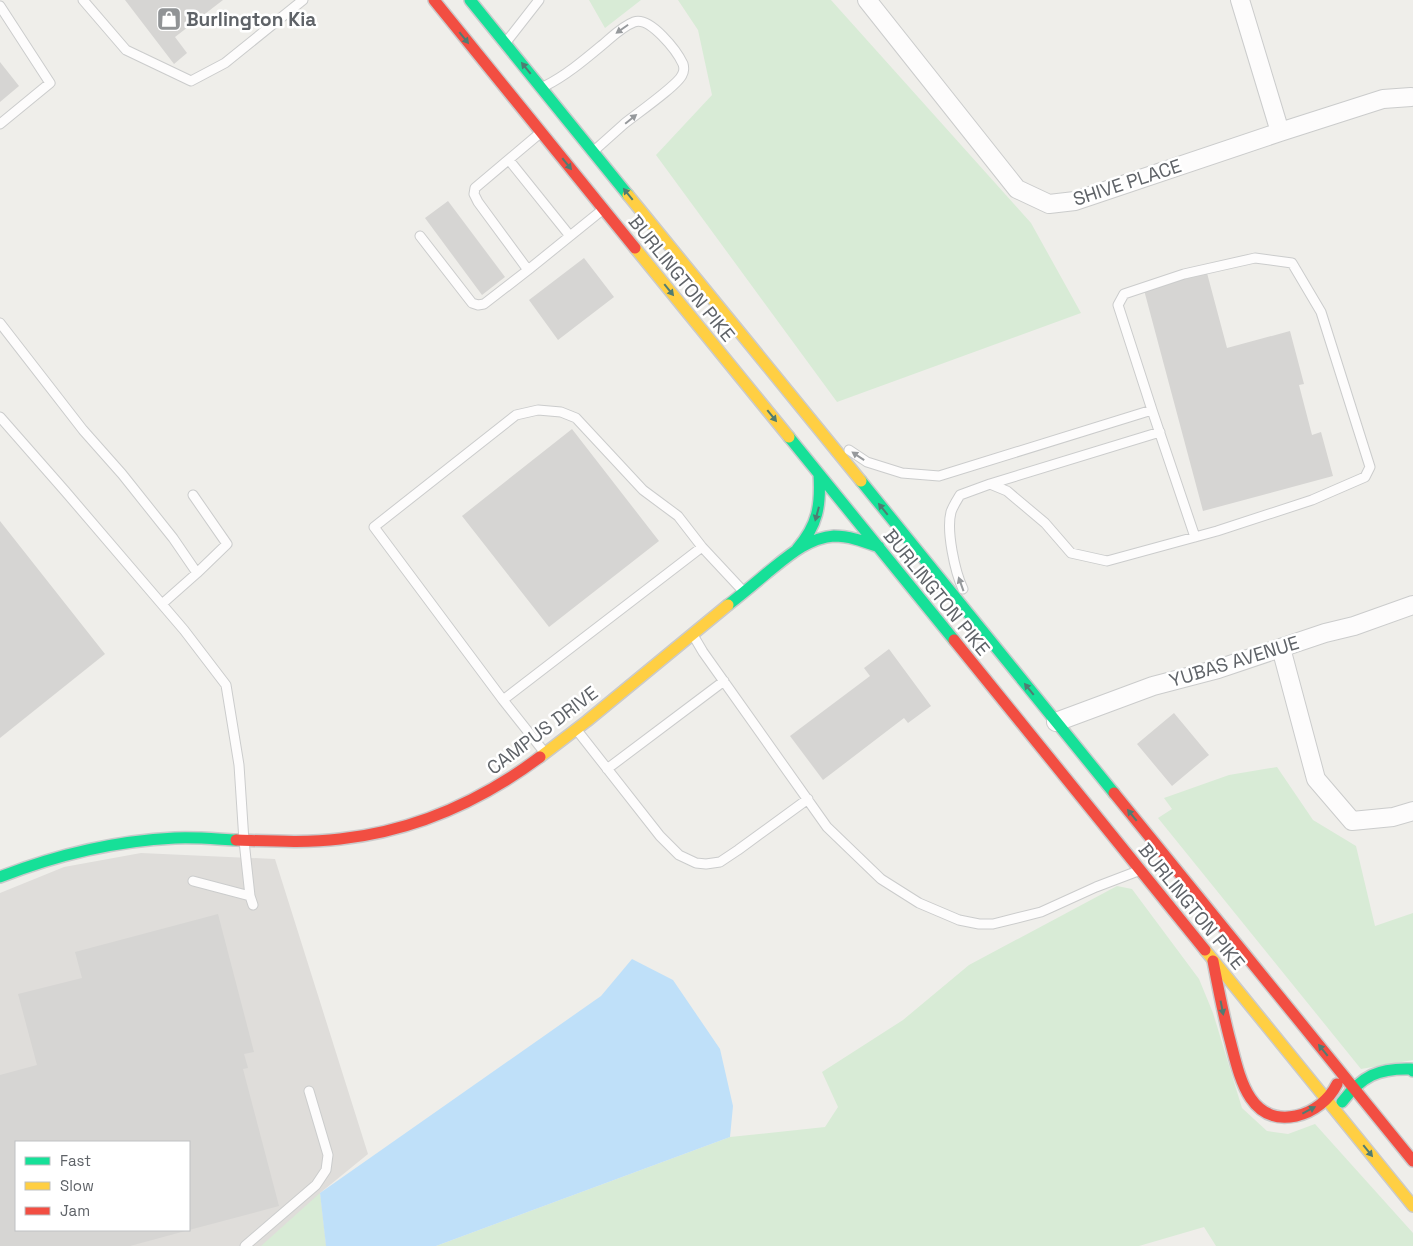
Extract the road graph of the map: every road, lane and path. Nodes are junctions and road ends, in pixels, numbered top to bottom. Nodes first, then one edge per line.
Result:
1 (83, 0) edge
2 (303, 0) edge
3 (434, 0) edge
4 (470, 0) edge
5 (539, 0) edge
6 (867, 0) edge
7 (1240, 0) edge
8 (0, 6) edge
9 (506, 43) junction
10 (542, 88) junction
11 (1412, 96) edge
12 (0, 124) edge
13 (541, 132) junction
14 (1280, 132) junction
15 (594, 151) junction
16 (509, 160) junction
17 (603, 209) junction
18 (420, 236) dead end
19 (570, 236) junction
20 (528, 270) junction
21 (0, 323) edge
22 (1152, 410) junction
23 (0, 417) edge
24 (820, 431) junction
25 (1160, 432) junction
26 (819, 474) junction
27 (990, 484) junction
28 (193, 495) dead end
29 (1195, 536) junction
30 (702, 547) junction
31 (879, 547) junction
32 (798, 549) junction
33 (197, 573) junction
34 (744, 592) junction
35 (162, 604) junction
36 (1413, 605) edge
37 (980, 629) junction
38 (692, 634) junction
39 (1281, 648) junction
40 (724, 681) junction
41 (503, 700) junction
42 (1056, 722) junction
43 (576, 729) junction
44 (545, 754) junction
45 (607, 769) junction
46 (808, 799) junction
47 (1413, 810) edge
48 (244, 840) junction
49 (1140, 870) junction
50 (0, 877) edge
51 (193, 881) dead end
52 (1213, 960) junction
53 (1413, 1071) edge
54 (1341, 1072) junction
55 (1354, 1088) junction
56 (309, 1091) dead end
57 (1327, 1099) junction
58 (1338, 1114) junction
59 (1413, 1161) edge
60 (1413, 1206) edge
61 (246, 1246) edge

1 - 2 lane
3 -> 13 main road, BURLINGTON PIKE
4 - 9 main road, BURLINGTON PIKE
5 - 9 lane
6 - 14 street, SHIVE PLACE
7 - 14 street
8 - 12 lane
10 -> 9 main road, BURLINGTON PIKE
10 - 15 main road, BURLINGTON PIKE
15 -> 10 lane
11 - 14 street, SHIVE PLACE
13 - 16 lane
13 -> 17 main road, BURLINGTON PIKE
24 -> 15 main road, BURLINGTON PIKE
16 - 19 lane
16 - 20 lane
17 - 19 lane
17 -> 26 main road, BURLINGTON PIKE
18 - 20 lane
19 - 20 lane
21 - 33 lane
22 -> 24 lane
22 - 25 lane
22 - 29 lane
23 - 35 lane
37 -> 24 main road, BURLINGTON PIKE
25 - 27 lane
25 - 29 lane
26 - 31 main road, BURLINGTON PIKE
26 -> 32 main road, CAMPUS DRIVE
27 - 29 lane
37 -> 27 lane
28 - 33 lane
30 - 34 lane
30 - 41 lane
30 - 41 lane
31 - 32 main road, CAMPUS DRIVE
31 - 49 main road, BURLINGTON PIKE
32 - 34 main road, CAMPUS DRIVE
33 - 35 lane
34 - 38 main road, CAMPUS DRIVE
35 - 48 lane
36 - 39 street, YUBAS AVENUE
42 -> 37 main road, BURLINGTON PIKE
38 - 40 lane
38 - 43 main road, CAMPUS DRIVE
39 - 42 street, YUBAS AVENUE
39 - 47 street
40 - 45 lane
40 - 46 lane
41 - 44 lane
54 -> 42 main road, BURLINGTON PIKE
43 - 44 main road, CAMPUS DRIVE
43 - 45 lane
44 - 48 main road, CAMPUS DRIVE
45 - 46 lane
46 - 49 lane
48 - 50 main road, CAMPUS DRIVE
48 - 51 lane
49 - 52 main road, BURLINGTON PIKE
52 - 57 main road, BURLINGTON PIKE
52 -> 57 main road
53 - 55 main road
54 - 55 main road, BURLINGTON PIKE
54 - 57 main road
55 - 58 main road
55 - 59 main road, BURLINGTON PIKE
56 - 61 lane
57 - 58 main road, BURLINGTON PIKE
58 -> 60 main road, BURLINGTON PIKE

